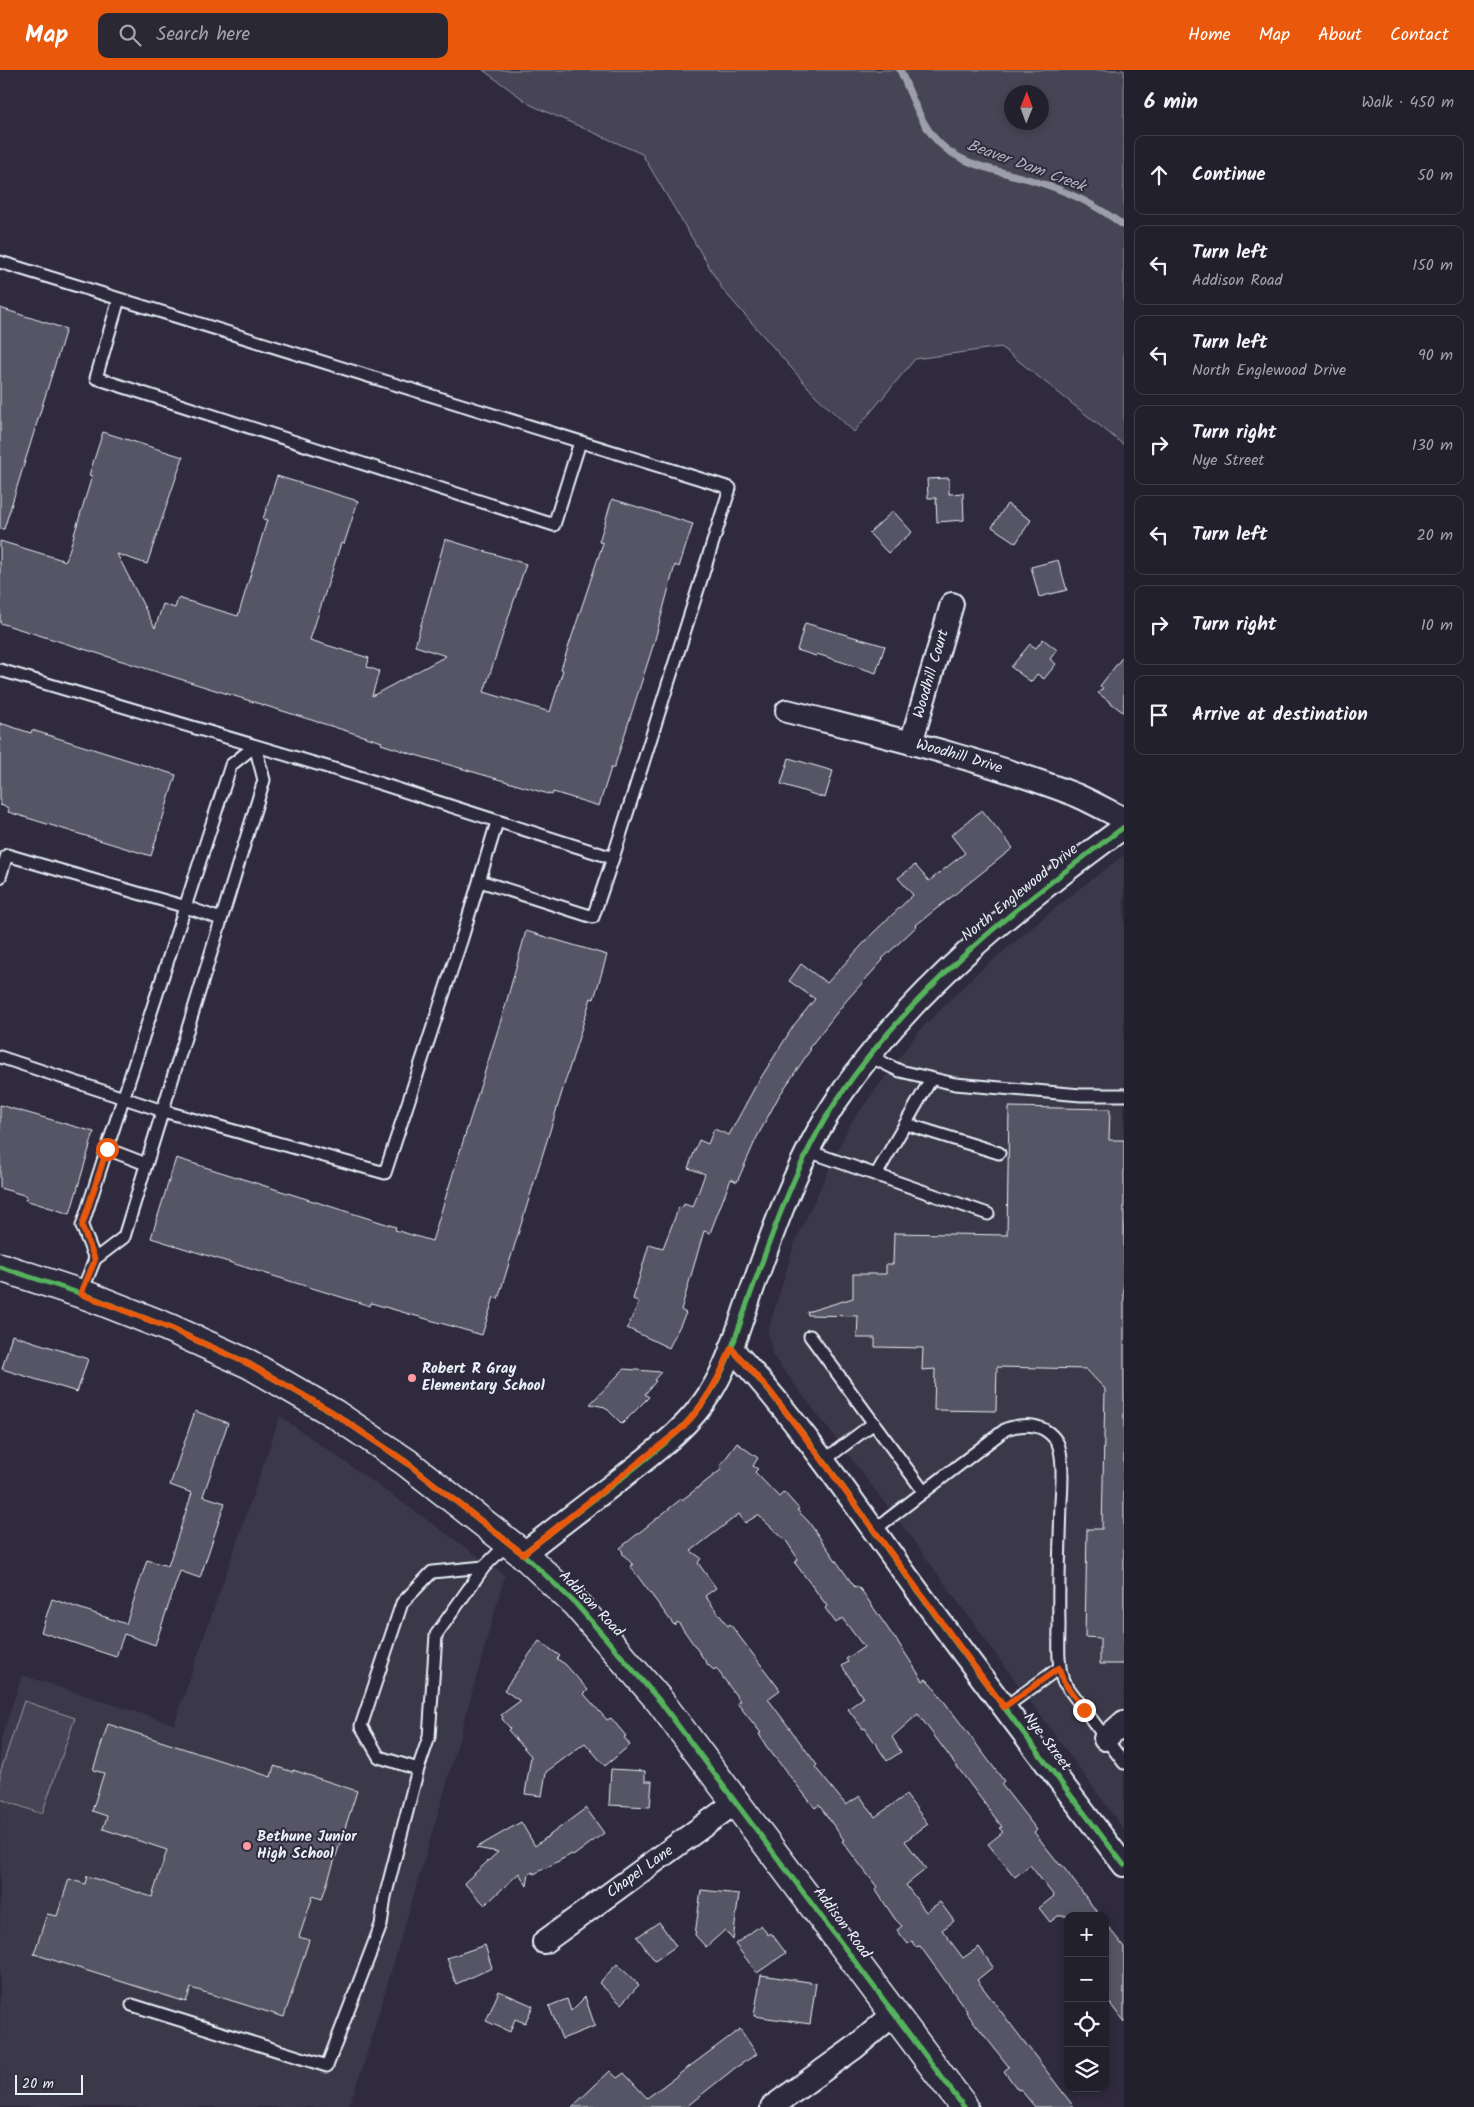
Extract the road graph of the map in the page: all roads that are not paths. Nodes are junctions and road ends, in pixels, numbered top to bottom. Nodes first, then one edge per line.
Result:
1 (0, 262) edge
2 (119, 299) junction
3 (580, 442) junction
4 (952, 604) dead end
5 (0, 670) edge
6 (787, 711) dead end
7 (911, 743) junction
8 (255, 746) junction
9 (1124, 819) edge
10 (497, 822) junction
11 (1124, 827) edge
12 (613, 858) junction
13 (0, 877) edge
14 (480, 881) junction
15 (186, 907) junction
16 (221, 919) junction
17 (869, 1056) junction
18 (0, 1057) edge
19 (931, 1079) junction
20 (1124, 1095) edge
21 (124, 1098) junction
22 (163, 1111) junction
23 (906, 1124) junction
24 (107, 1149) junction
25 (808, 1151) junction
26 (999, 1153) dead end
27 (146, 1164) junction
28 (876, 1175) junction
29 (988, 1214) dead end
30 (95, 1260) junction
31 (0, 1267) edge
32 (81, 1294) junction
33 (810, 1336) dead end
34 (731, 1348) junction
35 (874, 1423) junction
36 (823, 1461) junction
37 (924, 1492) junction
38 (874, 1530) junction
39 (515, 1548) junction
40 (484, 1567) junction
41 (1059, 1668) junction
42 (1004, 1707) junction
43 (1124, 1722) edge
44 (1105, 1739) junction
45 (1124, 1763) edge
46 (418, 1769) junction
47 (736, 1802) junction
48 (1124, 1866) edge
49 (544, 1942) dead end
50 (132, 2005) dead end
51 (894, 2014) junction
52 (772, 2107) edge
53 (964, 2107) edge

1 - 2 lane
2 - 3 lane
2 - 3 lane
3 - 12 lane
4 - 7 street, Woodhill Court
5 - 8 lane
6 - 7 street, Woodhill Drive
7 - 9 street, Woodhill Drive
8 - 10 lane
8 - 15 lane
8 - 16 lane
10 - 12 lane
10 - 14 lane
11 - 17 street, North Englewood Drive
12 - 14 lane
13 - 15 lane
14 - 22 lane
15 - 16 lane
15 - 21 lane
16 - 22 lane
17 - 19 lane
17 - 25 street, North Englewood Drive
18 - 21 lane
19 - 20 lane
19 - 23 lane
21 - 22 lane
21 - 24 lane
22 - 27 lane
23 - 26 lane
23 - 28 lane
24 - 27 lane
24 - 30 lane
25 - 28 lane
25 - 34 street, North Englewood Drive
27 - 30 lane
28 - 29 lane
30 - 32 lane
31 - 32 street, Addison Road
32 - 39 street, Addison Road
33 - 35 lane
34 - 36 street, Nye Street
34 - 39 street, North Englewood Drive
35 - 36 lane
35 - 37 lane
36 - 38 street, Nye Street
37 - 38 lane
37 - 41 lane
38 - 42 street, Nye Street
39 - 40 lane
39 - 47 street, Addison Road
40 - 46 lane
40 - 46 lane
41 - 42 lane
41 - 44 lane
42 - 48 street, Nye Street
43 - 44 street
44 - 45 lane
46 - 50 lane
47 - 49 street, Chapel Lane
47 - 51 street, Addison Road
51 - 52 street
51 - 53 street, Addison Road

